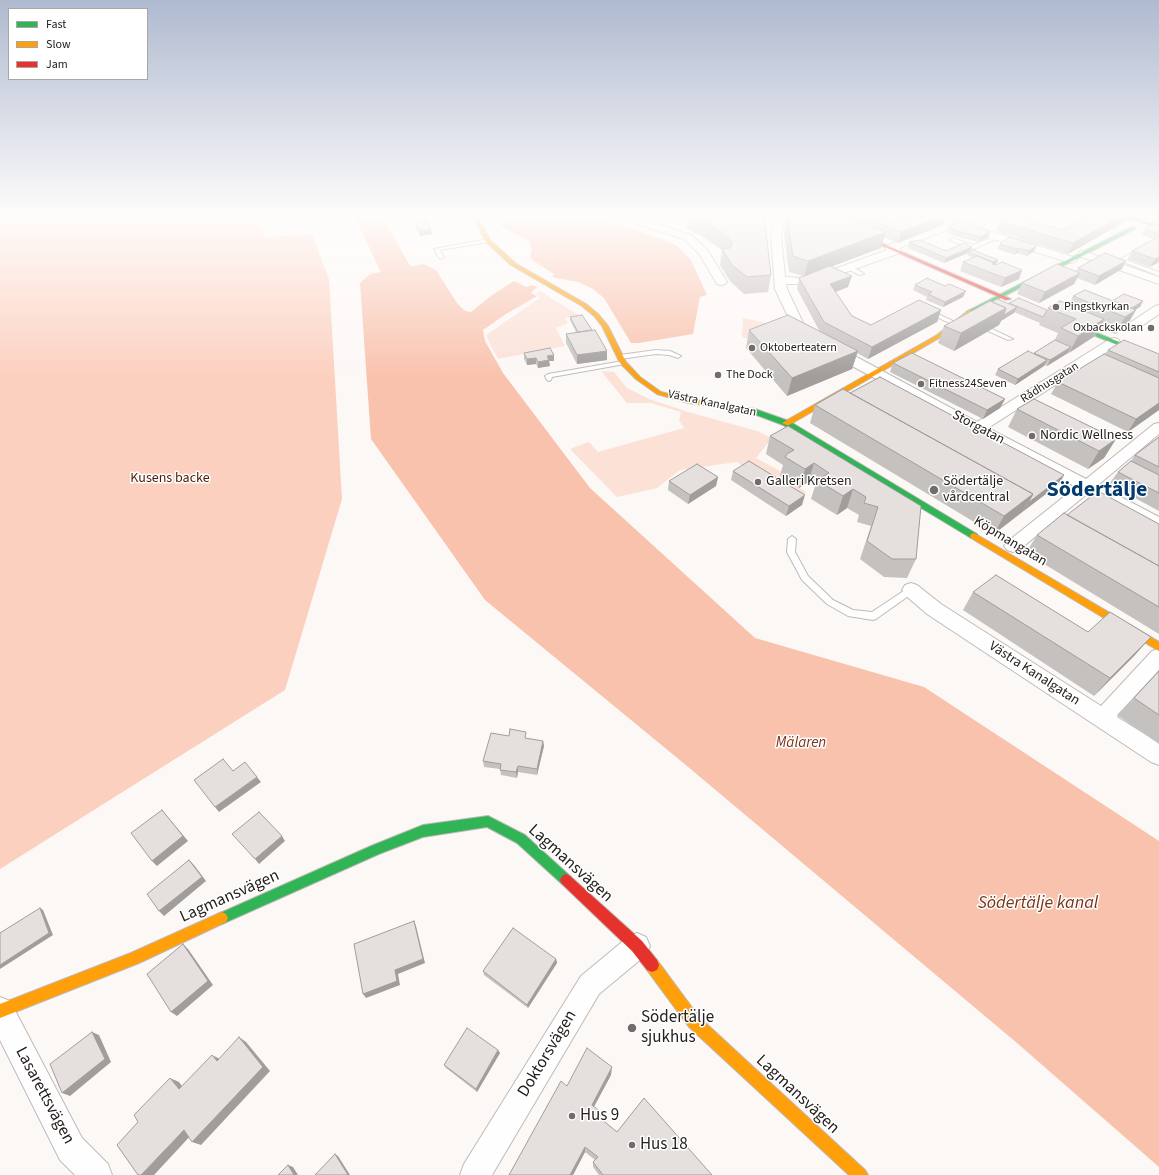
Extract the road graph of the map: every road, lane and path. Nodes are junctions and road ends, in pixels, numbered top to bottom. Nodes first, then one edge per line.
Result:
1 (521, 269) edge
2 (713, 269) edge
3 (779, 269) edge
4 (843, 269) edge
5 (851, 269) edge
6 (937, 269) edge
7 (1051, 269) edge
8 (1125, 269) edge
9 (1144, 269) edge
10 (1153, 269) edge
11 (1150, 271) junction
12 (861, 274) dead end
13 (1159, 274) edge
14 (1159, 281) edge
15 (721, 282) dead end
16 (781, 284) junction
17 (999, 295) junction
18 (1014, 301) edge
19 (1159, 310) edge
20 (934, 314) edge
21 (1057, 318) edge
22 (961, 320) junction
23 (1132, 327) dead end
24 (990, 330) edge
25 (1010, 340) dead end
26 (1114, 342) junction
27 (678, 356) dead end
28 (621, 360) junction
29 (1159, 360) edge
30 (875, 372) junction
31 (549, 379) dead end
32 (786, 423) junction
33 (982, 425) junction
34 (1159, 428) edge
35 (1087, 486) junction
36 (1159, 524) edge
37 (792, 539) dead end
38 (1013, 546) dead end
39 (911, 590) joint
40 (1159, 648) edge
41 (1159, 656) edge
42 (1102, 718) junction
43 (1159, 755) edge
44 (637, 946) junction
45 (0, 1011) edge
46 (97, 1175) edge
47 (475, 1175) edge
48 (860, 1175) edge

1 - 28 street, Västra Kanalgatan
2 - 15 street
3 - 16 street
4 - 16 street
5 - 12 lane
6 - 17 street
7 - 17 street
8 - 14 street
9 - 11 lane
10 - 11 lane
11 - 13 lane
16 - 30 street, Storgatan
17 - 18 street
17 - 22 street
19 - 23 street
20 - 22 lane
21 - 26 street
22 - 30 street
24 - 25 lane
26 - 29 street
26 - 33 street, Rådhusgatan
27 - 28 lane
28 - 31 lane
28 - 32 street, Västra Kanalgatan
30 - 32 street
30 - 33 street, Storgatan
32 - 40 street, Köpmangatan
33 - 35 street, Storgatan
34 - 35 street
35 - 36 street, Storgatan
35 - 38 street
37 - 39 lane
39 - 42 street, Västra Kanalgatan
41 - 42 street
42 - 43 street, Västra Kanalgatan
44 - 45 street, Lagmansvägen
44 - 47 street, Doktorsvägen
44 - 48 street, Lagmansvägen
45 - 46 street, Lasarettsvägen

